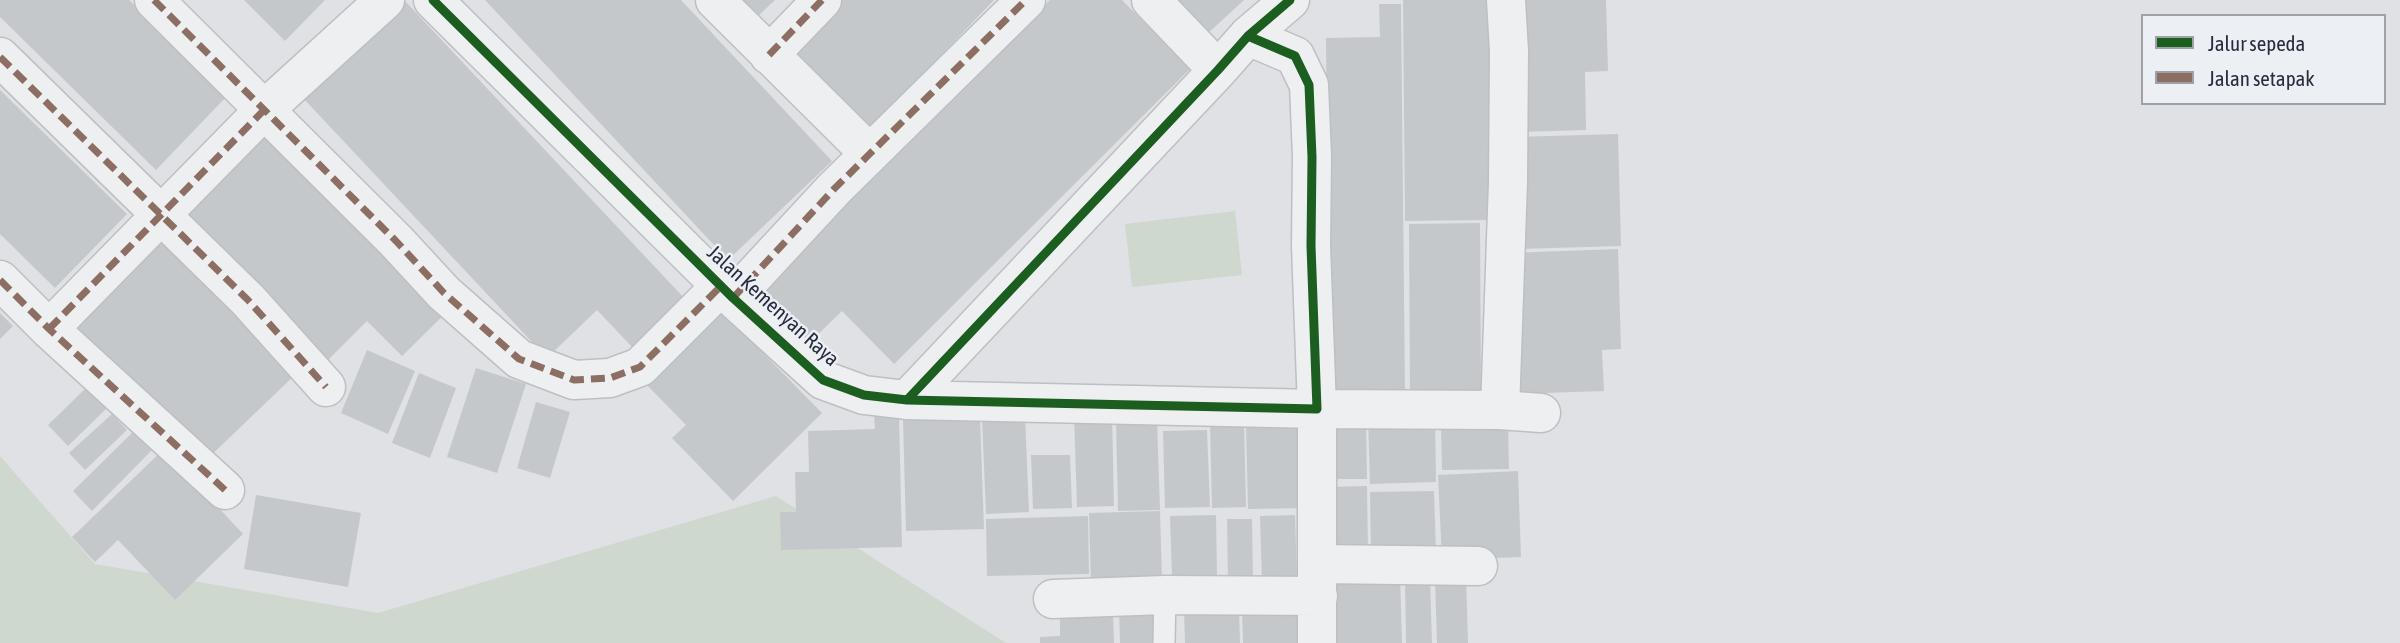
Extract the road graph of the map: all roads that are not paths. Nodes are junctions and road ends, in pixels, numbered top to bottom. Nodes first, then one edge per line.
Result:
1 (154, 0) edge
2 (385, 0) edge
3 (433, 0) edge
4 (715, 0) edge
5 (822, 0) edge
6 (1026, 0) edge
7 (1151, 0) edge
8 (1290, 0) edge
9 (1506, 0) edge
10 (1248, 36) junction
11 (769, 55) junction
12 (0, 57) edge
13 (1218, 70) junction
14 (264, 110) junction
15 (869, 153) junction
16 (161, 213) junction
17 (0, 279) edge
18 (727, 292) junction
19 (49, 329) junction
20 (326, 387) dead end
21 (907, 400) junction
22 (1317, 409) junction
23 (1500, 410) junction
24 (1541, 413) dead end
25 (225, 490) dead end
26 (1478, 566) dead end
27 (1318, 580) junction
28 (1165, 595) junction
29 (1053, 599) dead end
30 (1164, 643) edge
31 (1317, 643) edge

1 - 14 street
2 - 14 street
3 - 18 street, Jalan Kemenyan Raya
4 - 11 street
5 - 11 street
6 - 15 street
7 - 13 street
8 - 10 street
9 - 23 street
10 - 13 street
10 - 22 street
11 - 15 street
12 - 16 street
13 - 21 street
14 - 16 street
14 - 18 street
15 - 18 street
16 - 19 street
16 - 20 street
17 - 19 street
18 - 21 street, Jalan Kemenyan Raya
19 - 25 street
21 - 22 street, Jalan Kemenyan Raya
22 - 23 street, Jalan Kemenyan Raya
22 - 27 street
23 - 24 street, Jalan Kemenyan Raya
26 - 27 street
27 - 28 street
27 - 31 street
28 - 29 street
28 - 30 lane

